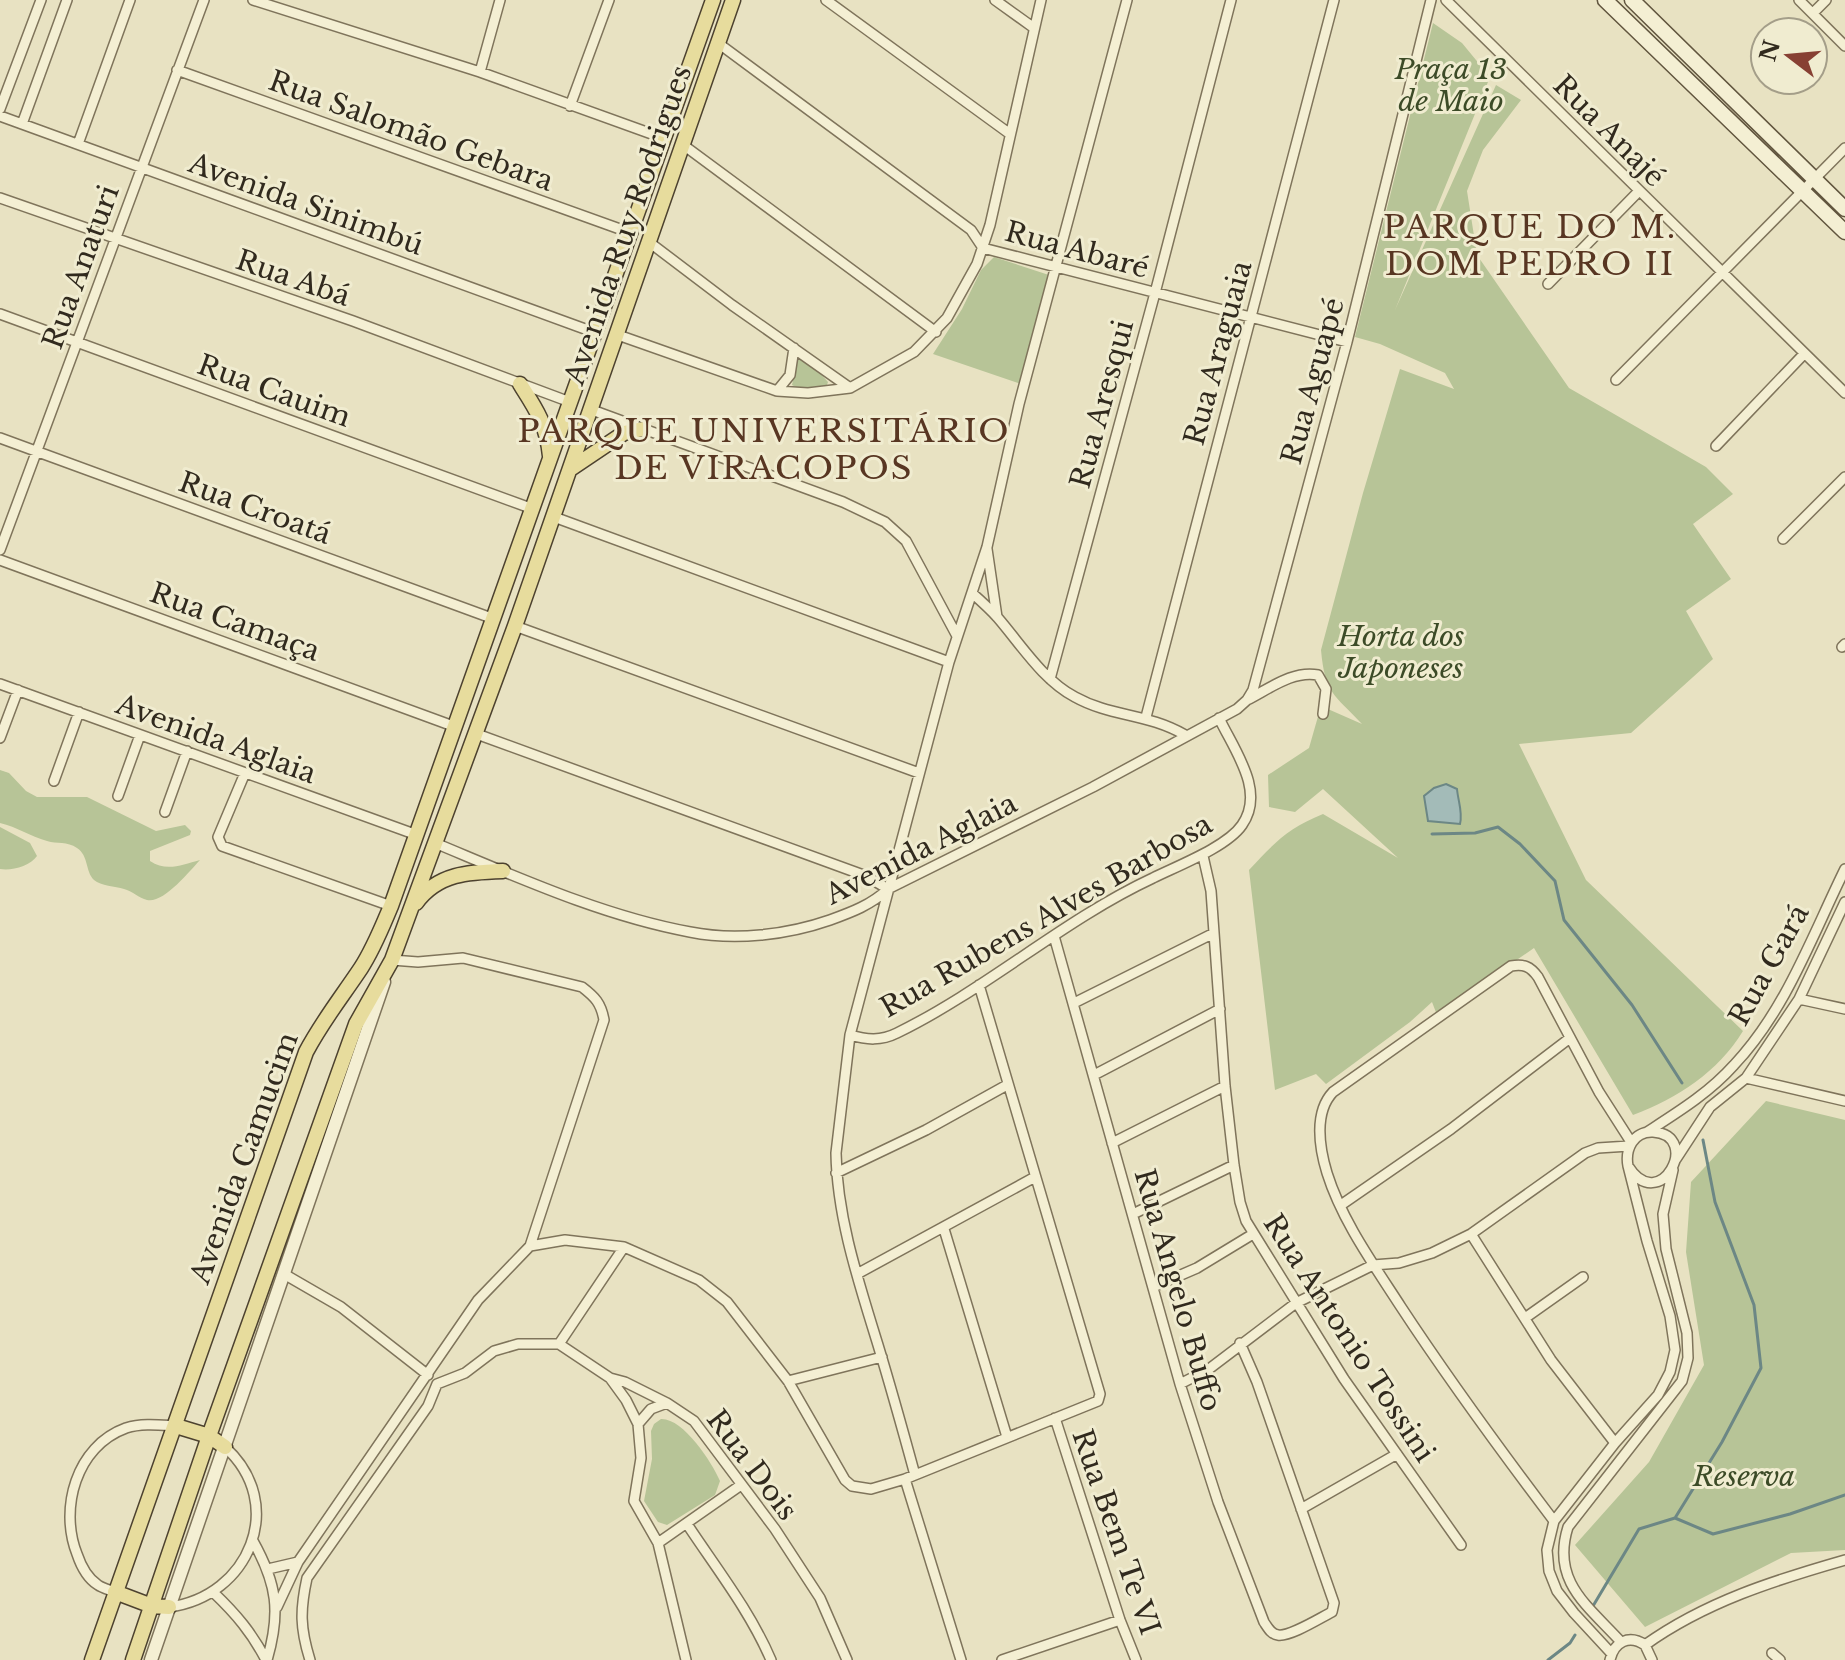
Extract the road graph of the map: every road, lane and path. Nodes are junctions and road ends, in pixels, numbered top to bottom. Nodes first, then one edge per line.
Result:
1 (41, 0) edge
2 (67, 0) edge
3 (130, 0) edge
4 (204, 0) edge
5 (253, 0) edge
6 (500, 0) edge
7 (609, 0) edge
8 (713, 0) edge
9 (733, 0) edge
10 (826, 0) edge
11 (995, 0) edge
12 (1041, 0) edge
13 (1127, 0) edge
14 (1231, 0) edge
15 (1334, 0) edge
16 (1431, 0) edge
17 (1446, 0) edge
18 (1605, 0) edge
19 (1632, 0) edge
20 (1799, 0) edge
21 (1826, 0) edge
22 (1813, 13) junction
23 (1034, 28) junction
24 (718, 43) junction
25 (1845, 46) edge
26 (177, 70) junction
27 (480, 72) junction
28 (570, 106) junction
29 (0, 109) edge
30 (0, 116) edge
31 (22, 124) junction
32 (1010, 134) junction
33 (663, 138) junction
34 (78, 144) junction
35 (682, 144) junction
36 (1845, 148) edge
37 (142, 166) junction
38 (1815, 180) junction
39 (1639, 191) junction
40 (1802, 192) junction
41 (0, 198) edge
42 (1845, 209) edge
43 (1845, 232) edge
44 (631, 233) junction
45 (113, 240) junction
46 (649, 242) junction
47 (983, 248) junction
48 (1055, 267) junction
49 (1721, 273) junction
50 (1548, 284) dead end
51 (1155, 293) junction
52 (0, 314) edge
53 (1250, 317) junction
54 (936, 332) junction
55 (596, 333) junction
56 (618, 335) junction
57 (77, 341) junction
58 (1347, 342) junction
59 (794, 348) junction
60 (1804, 354) junction
61 (1616, 380) dead end
62 (520, 384) junction
63 (850, 388) junction
64 (777, 391) junction
65 (1845, 393) edge
66 (570, 402) junction
67 (592, 410) junction
68 (643, 429) junction
69 (0, 438) edge
70 (1716, 446) dead end
71 (36, 451) junction
72 (550, 461) junction
73 (571, 468) junction
74 (1845, 477) edge
75 (533, 509) junction
76 (554, 517) junction
77 (1783, 539) dead end
78 (987, 547) junction
79 (0, 550) edge
80 (0, 560) edge
81 (972, 593) junction
82 (997, 617) junction
83 (494, 619) junction
84 (515, 626) junction
85 (957, 636) junction
86 (949, 662) junction
87 (1050, 679) junction
88 (0, 684) edge
89 (18, 690) junction
90 (1247, 700) junction
91 (79, 712) junction
92 (1323, 714) dead end
93 (1146, 717) junction
94 (1219, 718) junction
95 (453, 726) junction
96 (474, 733) junction
97 (140, 735) junction
98 (1185, 735) junction
99 (0, 738) edge
100 (187, 751) junction
101 (245, 773) junction
102 (919, 773) junction
103 (54, 781) dead end
104 (118, 796) dead end
105 (165, 812) dead end
106 (417, 835) junction
107 (435, 843) junction
108 (1203, 856) junction
109 (1845, 869) edge
110 (503, 871) junction
111 (888, 889) junction
112 (1845, 902) edge
113 (391, 906) junction
114 (407, 917) junction
115 (1840, 921) edge
116 (1214, 933) junction
117 (1054, 936) junction
118 (392, 960) junction
119 (979, 985) junction
120 (1799, 999) junction
121 (1074, 1003) junction
122 (1220, 1009) junction
123 (1845, 1009) edge
124 (850, 1035) junction
125 (1570, 1038) junction
126 (1094, 1075) junction
127 (1746, 1078) junction
128 (1007, 1085) junction
129 (1225, 1086) junction
130 (1845, 1101) edge
131 (1645, 1132) junction
132 (1112, 1143) junction
133 (1630, 1144) junction
134 (1675, 1163) junction
135 (1234, 1165) junction
136 (1628, 1166) junction
137 (836, 1173) junction
138 (1035, 1177) junction
139 (1341, 1205) junction
140 (1133, 1214) junction
141 (944, 1229) junction
142 (1253, 1234) junction
143 (1471, 1234) junction
144 (530, 1246) junction
145 (624, 1247) junction
146 (1373, 1265) junction
147 (284, 1274) junction
148 (857, 1274) junction
149 (1583, 1277) dead end
150 (1153, 1287) junction
151 (1296, 1303) junction
152 (1525, 1318) junction
153 (1240, 1343) junction
154 (559, 1344) junction
155 (882, 1357) junction
156 (426, 1372) junction
157 (610, 1378) junction
158 (788, 1381) junction
159 (437, 1384) junction
160 (1180, 1384) junction
161 (667, 1403) junction
162 (1055, 1418) junction
163 (638, 1424) junction
164 (176, 1426) junction
165 (209, 1436) junction
166 (1007, 1437) junction
167 (1615, 1443) junction
168 (225, 1447) junction
169 (1397, 1454) junction
170 (915, 1475) junction
171 (905, 1479) junction
172 (741, 1485) junction
173 (1301, 1509) junction
174 (1554, 1521) junction
175 (687, 1524) junction
176 (253, 1541) junction
177 (658, 1543) junction
178 (1461, 1545) dead end
179 (1845, 1560) edge
180 (298, 1562) junction
181 (268, 1569) junction
182 (115, 1592) junction
183 (214, 1593) junction
184 (152, 1606) junction
185 (169, 1607) junction
186 (277, 1607) junction
187 (1120, 1620) junction
188 (1621, 1642) junction
189 (1645, 1645) junction
190 (1611, 1656) edge
191 (92, 1660) edge
192 (133, 1660) edge
193 (151, 1660) edge
194 (266, 1660) edge
195 (310, 1660) edge
196 (686, 1660) edge
197 (771, 1660) edge
198 (847, 1660) edge
199 (961, 1660) edge
200 (1002, 1660) edge
201 (1136, 1660) edge
202 (1652, 1660) edge

1 - 29 street
2 - 31 street
3 - 34 street
4 - 26 street, Rua Anaturi
5 - 27 street
6 - 27 street
7 - 28 street
8 - 33 main road, Avenida Ruy Rodrigues
9 - 24 main road, Avenida Ruy Rodrigues
10 - 32 street
11 - 23 street
12 - 23 street
13 - 48 street
14 - 51 street, Rua Aresqui
15 - 53 street, Rua Araguaia
16 - 58 street, Rua Aguapé
17 - 39 street, Rua Anajé
18 - 40 main road
19 - 38 main road
20 - 22 street
21 - 22 street
22 - 25 street
23 - 32 street
24 - 35 main road, Avenida Ruy Rodrigues
24 - 47 street, Rua Abaré
26 - 37 street, Rua Anaturi
26 - 44 street, Rua Salomão Gebara
27 - 28 street
28 - 33 street
30 - 31 street, Avenida Sinimbú
31 - 34 street, Avenida Sinimbú
32 - 47 street
33 - 44 main road, Avenida Ruy Rodrigues
34 - 37 street, Avenida Sinimbú
35 - 46 main road, Avenida Ruy Rodrigues
35 - 54 street
36 - 38 street
37 - 45 street, Rua Anaturi
37 - 55 street, Avenida Sinimbú
38 - 40 street
38 - 42 main road
39 - 49 street, Rua Anajé
39 - 50 street
40 - 43 main road
40 - 49 street
41 - 45 street, Rua Abá
44 - 55 main road, Avenida Ruy Rodrigues
45 - 57 street, Rua Anaturi
45 - 62 street, Rua Abá
46 - 56 main road, Avenida Ruy Rodrigues
46 - 59 street
47 - 48 street, Rua Abaré
47 - 54 street
48 - 51 street, Rua Abaré
48 - 78 street
49 - 60 street, Rua Anajé
49 - 61 street
51 - 53 street, Rua Abaré
51 - 87 street, Rua Aresqui
52 - 57 street, Rua Cauim
53 - 58 street, Rua Abaré
53 - 93 street, Rua Araguaia
54 - 63 street
55 - 56 main road
55 - 66 main road, Avenida Ruy Rodrigues
56 - 64 street
56 - 67 main road, Avenida Ruy Rodrigues
57 - 71 street, Rua Anaturi
57 - 75 street, Rua Cauim
58 - 90 street, Rua Aguapé
59 - 63 street
59 - 64 street
60 - 65 street, Rua Anajé
60 - 70 street
62 - 66 street, Rua Abá
62 - 72 main road
63 - 64 street
66 - 67 main road
66 - 72 main road, Avenida Ruy Rodrigues
67 - 68 street
67 - 73 main road, Avenida Ruy Rodrigues
68 - 73 main road
68 - 85 street
69 - 71 street, Rua Croatá
71 - 79 street, Rua Anaturi
71 - 83 street, Rua Croatá
72 - 75 main road, Avenida Camucim
73 - 76 main road
74 - 77 street
75 - 83 main road, Avenida Camucim
76 - 84 main road
76 - 86 street
78 - 81 street
78 - 82 street
80 - 95 street, Rua Camaça
81 - 82 street
81 - 85 street
82 - 87 street
83 - 84 main road
83 - 95 main road, Avenida Camucim
84 - 96 main road
84 - 102 street
85 - 86 street
86 - 102 street
87 - 93 street
88 - 89 street, Avenida Aglaia
89 - 91 street, Avenida Aglaia
89 - 99 street
90 - 92 street
90 - 94 street
91 - 97 street, Avenida Aglaia
91 - 103 street
93 - 98 street
94 - 98 street
94 - 108 street, Rua Rubens Alves Barbosa
95 - 106 main road, Avenida Camucim
96 - 107 main road
96 - 111 street
97 - 100 street, Avenida Aglaia
97 - 104 street
98 - 111 street, Avenida Aglaia
100 - 101 street, Avenida Aglaia
100 - 105 street
101 - 106 street, Avenida Aglaia
101 - 113 street
102 - 111 street
106 - 107 main road
106 - 113 main road, Avenida Camucim
107 - 110 street, Avenida Aglaia
107 - 114 main road
108 - 116 street, Rua Antonio Tossini
108 - 117 street, Rua Rubens Alves Barbosa
109 - 131 street, Rua Gará
110 - 111 street, Avenida Aglaia
110 - 114 main road
111 - 124 street
112 - 115 street
113 - 164 main road, Avenida Camucim
114 - 118 main road
115 - 120 street
116 - 121 street
116 - 122 street, Rua Antonio Tossini
117 - 119 street, Rua Rubens Alves Barbosa
117 - 121 street, Rua Angelo Buffo
118 - 144 street
118 - 147 street
118 - 165 main road
119 - 124 street, Rua Rubens Alves Barbosa
119 - 128 street
120 - 123 street
120 - 127 street
121 - 126 street, Rua Angelo Buffo
122 - 126 street
122 - 129 street, Rua Antonio Tossini
124 - 137 street
125 - 133 street
125 - 139 street
125 - 139 street
126 - 132 street, Rua Angelo Buffo
127 - 130 street
127 - 134 street
128 - 137 street
128 - 138 street
129 - 132 street
129 - 135 street, Rua Antonio Tossini
131 - 133 street
131 - 134 street
132 - 140 street, Rua Angelo Buffo
133 - 136 street
133 - 143 street
134 - 136 street
134 - 188 street
135 - 140 street
135 - 142 street, Rua Antonio Tossini
136 - 167 street
137 - 148 street
138 - 141 street
138 - 162 street
139 - 146 street
140 - 150 street, Rua Angelo Buffo
141 - 148 street
141 - 166 street
142 - 150 street
142 - 151 street, Rua Antonio Tossini
143 - 146 street
143 - 152 street
144 - 145 street
144 - 156 street
145 - 154 street
145 - 158 street
146 - 151 street
146 - 174 street
147 - 156 street
147 - 168 street
148 - 155 street
149 - 152 street
150 - 160 street, Rua Angelo Buffo
151 - 153 street
151 - 169 street, Rua Antonio Tossini
152 - 167 street
153 - 160 street
153 - 173 street
154 - 157 street, Rua Dois
154 - 159 street
155 - 158 street
155 - 170 street
156 - 159 street
156 - 180 street
157 - 161 street, Rua Dois
157 - 163 street
158 - 171 street
159 - 195 street
160 - 173 street, Rua Angelo Buffo
161 - 163 street
161 - 172 street, Rua Dois
162 - 166 street
162 - 187 street, Rua Bem Te VI
163 - 177 street
164 - 165 main road
164 - 182 main road, Avenida Camucim
164 - 182 street
165 - 168 main road
165 - 184 main road
166 - 170 street
167 - 174 street
168 - 176 street
168 - 185 street
169 - 173 street
169 - 178 street, Rua Antonio Tossini
170 - 171 street
171 - 199 street
172 - 175 street
172 - 198 street, Rua Dois
174 - 190 street
175 - 177 street
175 - 197 street
176 - 181 street
176 - 183 street
177 - 196 street
179 - 189 street
180 - 181 street
180 - 186 street
181 - 186 street
182 - 184 main road
182 - 191 main road, Avenida Camucim
183 - 185 street
183 - 194 street
184 - 185 main road
184 - 192 main road
185 - 193 street
186 - 194 street
187 - 200 street
187 - 201 street, Rua Bem Te VI
188 - 189 street
188 - 190 street
189 - 202 street

